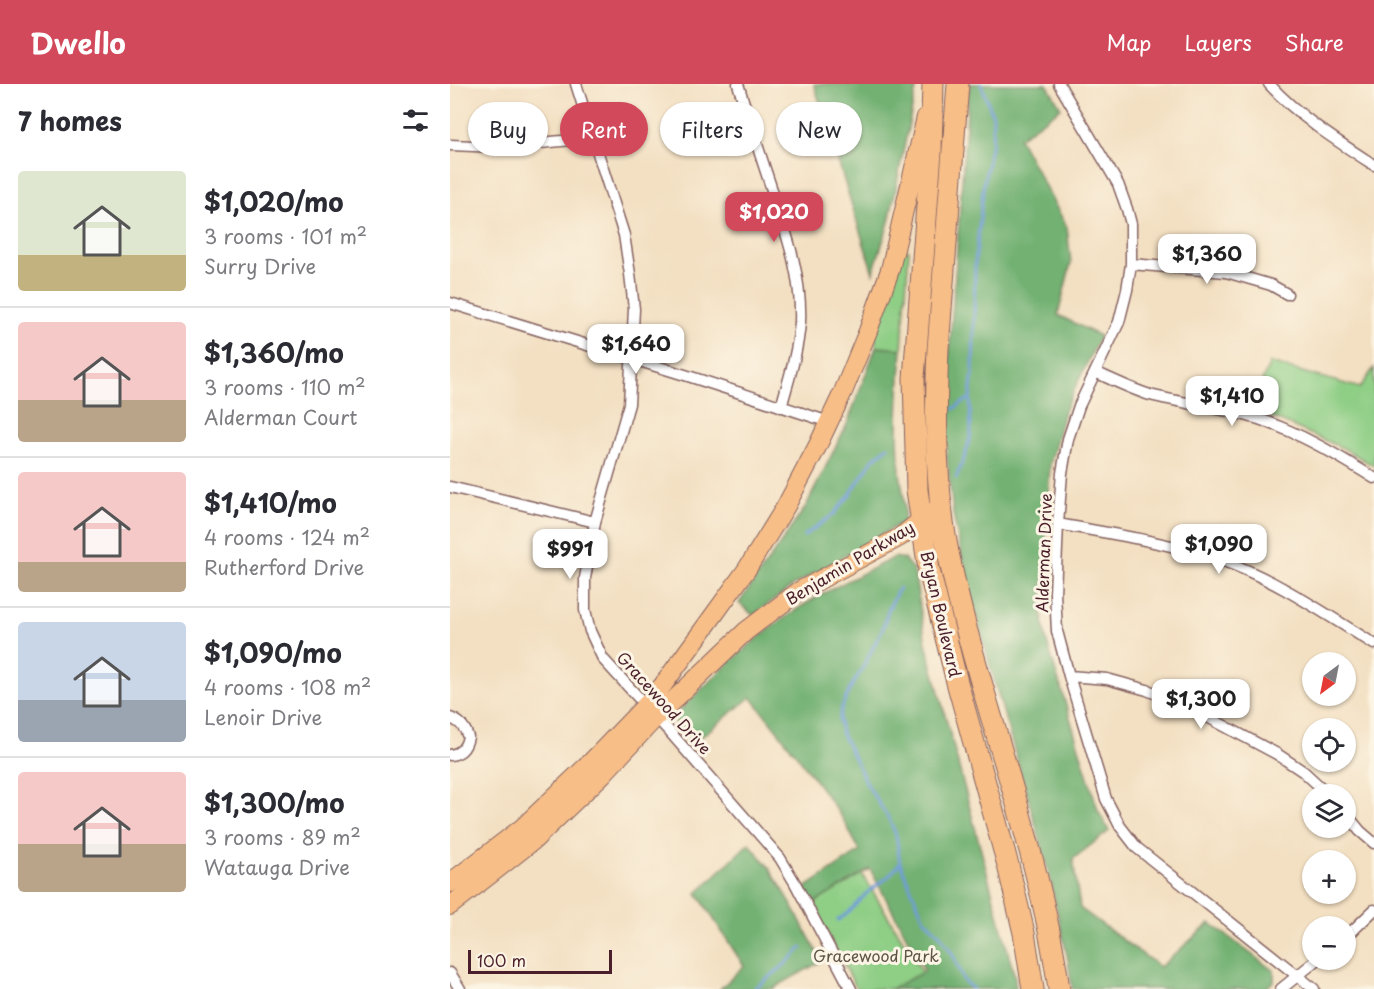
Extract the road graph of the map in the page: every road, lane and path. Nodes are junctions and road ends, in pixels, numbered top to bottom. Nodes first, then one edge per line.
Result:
1 (576, 84) edge
2 (738, 84) edge
3 (958, 84) edge
4 (1059, 84) edge
5 (1269, 84) edge
6 (933, 85) edge
7 (582, 102) edge
8 (560, 141) edge
9 (450, 145) edge
10 (599, 156) edge
11 (1374, 165) edge
12 (1131, 264) junction
13 (1287, 294) dead end
14 (450, 303) edge
15 (632, 359) junction
16 (1095, 372) junction
17 (781, 407) junction
18 (829, 422) junction
19 (1374, 478) edge
20 (450, 487) edge
21 (941, 503) junction
22 (922, 519) junction
23 (595, 522) junction
24 (1058, 524) junction
25 (1374, 644) edge
26 (1069, 676) junction
27 (650, 711) junction
28 (450, 718) edge
29 (450, 755) edge
30 (1317, 784) edge
31 (1356, 826) edge
32 (1374, 843) edge
33 (450, 883) edge
34 (450, 906) edge
35 (1374, 910) edge
36 (1356, 927) edge
37 (1304, 970) edge
38 (450, 973) edge
39 (1298, 975) junction
40 (460, 989) edge
41 (851, 989) edge
42 (1033, 989) edge
43 (1059, 989) edge
44 (1281, 989) edge
45 (1314, 989) edge

1 - 7 street, Gracewood Drive
2 - 17 street
3 - 21 highway
4 - 12 street, Alderman Drive
5 - 11 street
6 - 18 main road, Benjamin Parkway
6 - 22 highway, Bryan Boulevard
8 - 9 street
10 - 15 street, Gracewood Drive
12 - 13 street
12 - 16 street, Alderman Drive
14 - 15 street
15 - 17 street
15 - 23 street, Gracewood Drive
16 - 19 street
16 - 24 street, Alderman Drive
17 - 18 street
18 - 27 main road, Benjamin Parkway
20 - 23 street
21 - 22 main road, Benjamin Parkway
21 - 43 highway, Bryan Boulevard
22 - 27 main road, Benjamin Parkway
22 - 42 highway, Bryan Boulevard
23 - 27 street, Gracewood Drive
24 - 25 street
24 - 26 street, Alderman Drive
26 - 30 street
26 - 39 street, Alderman Drive
27 - 33 main road, Benjamin Parkway
27 - 34 main road, Benjamin Parkway
27 - 41 street, Gracewood Drive
28 - 29 street
31 - 32 street
35 - 36 street
37 - 39 street
38 - 40 street
39 - 44 street
39 - 45 street, Alderman Drive

